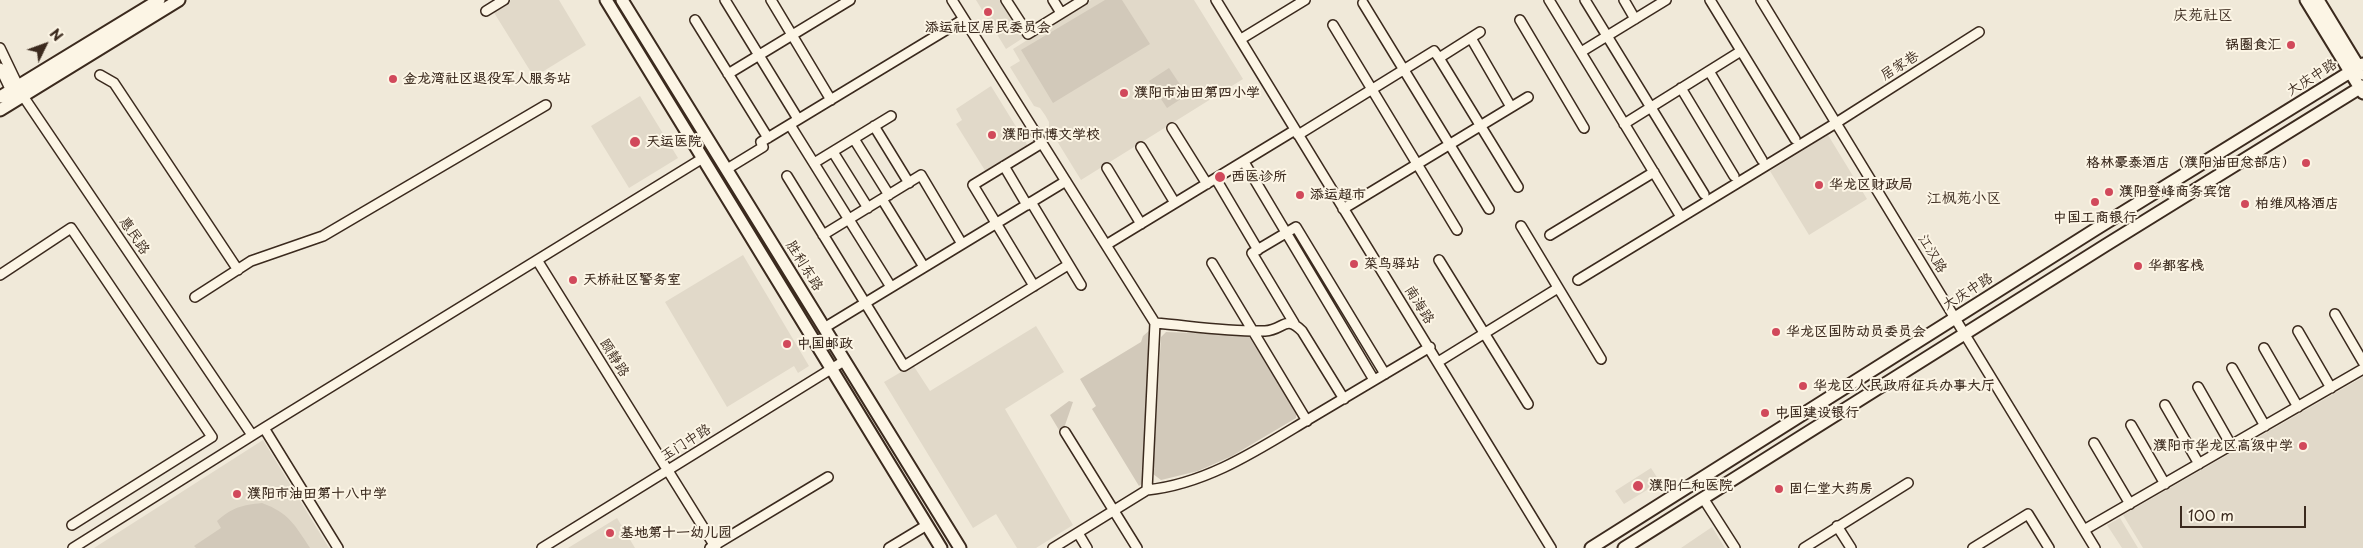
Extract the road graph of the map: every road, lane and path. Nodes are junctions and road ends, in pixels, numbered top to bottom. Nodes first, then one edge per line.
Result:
1 (159, 0) edge
2 (179, 0) edge
3 (504, 0) edge
4 (606, 0) edge
5 (622, 0) edge
6 (725, 0) edge
7 (771, 0) edge
8 (850, 0) edge
9 (952, 0) edge
10 (1006, 0) edge
11 (1053, 0) edge
12 (1083, 0) edge
13 (1216, 0) edge
14 (1304, 0) edge
15 (1549, 0) edge
16 (1585, 0) edge
17 (1624, 0) edge
18 (1710, 0) edge
19 (1761, 0) edge
20 (2306, 0) edge
21 (2318, 0) edge
22 (1664, 1) edge
23 (1363, 3) dead end
24 (486, 11) dead end
25 (1061, 14) junction
26 (964, 18) junction
27 (1635, 19) junction
28 (694, 20) dead end
29 (1520, 20) dead end
30 (1333, 25) dead end
31 (1480, 32) dead end
32 (1980, 32) dead end
33 (792, 36) junction
34 (1607, 36) junction
35 (1471, 38) junction
36 (1241, 40) junction
37 (0, 48) edge
38 (1741, 51) junction
39 (1581, 52) junction
40 (759, 55) junction
41 (1439, 58) junction
42 (0, 68) edge
43 (2359, 69) edge
44 (1404, 70) junction
45 (1709, 71) junction
46 (728, 74) junction
47 (100, 75) dead end
48 (1681, 88) junction
49 (2362, 89) edge
50 (1372, 90) junction
51 (17, 93) junction
52 (0, 97) edge
53 (1528, 97) dead end
54 (831, 100) junction
55 (546, 105) dead end
56 (1511, 107) junction
57 (1651, 107) junction
58 (0, 110) edge
59 (891, 116) dead end
60 (798, 119) junction
61 (1836, 123) junction
62 (790, 124) junction
63 (1624, 124) junction
64 (874, 126) junction
65 (1480, 126) junction
66 (1172, 128) dead end
67 (1584, 128) dead end
68 (1297, 133) junction
69 (768, 138) junction
70 (854, 139) junction
71 (1795, 139) dead end
72 (1042, 143) junction
73 (1450, 145) junction
74 (1141, 147) dead end
75 (833, 152) junction
76 (703, 158) junction
77 (1762, 160) dead end
78 (1244, 162) junction
79 (814, 164) junction
80 (1417, 165) junction
81 (1004, 166) junction
82 (1106, 168) dead end
83 (727, 169) junction
84 (1654, 172) junction
85 (787, 176) dead end
86 (1734, 176) dead end
87 (1216, 179) junction
88 (1066, 181) junction
89 (909, 183) junction
90 (1207, 184) junction
91 (1518, 187) dead end
92 (1704, 194) dead end
93 (885, 197) junction
94 (1176, 203) junction
95 (1029, 204) junction
96 (868, 208) junction
97 (1343, 209) junction
98 (1489, 209) dead end
99 (1681, 217) junction
100 (849, 220) junction
101 (996, 224) junction
102 (1141, 224) junction
103 (1520, 226) dead end
104 (1457, 230) dead end
105 (1286, 233) junction
106 (823, 235) junction
107 (1550, 235) dead end
108 (962, 244) junction
109 (1106, 245) junction
110 (1258, 250) junction
111 (537, 260) junction
112 (1439, 260) dead end
113 (1212, 263) dead end
114 (1068, 265) junction
115 (924, 267) junction
116 (238, 270) junction
117 (0, 275) edge
118 (1578, 280) dead end
119 (1081, 285) dead end
120 (1034, 286) junction
121 (891, 287) junction
122 (1558, 288) junction
123 (195, 297) dead end
124 (865, 303) junction
125 (2336, 314) dead end
126 (1955, 318) junction
127 (1155, 323) junction
128 (1294, 323) junction
129 (824, 328) junction
130 (1254, 331) junction
131 (2298, 331) dead end
132 (1484, 333) junction
133 (1964, 334) junction
134 (1430, 347) junction
135 (2264, 348) dead end
136 (1600, 359) dead end
137 (844, 361) junction
138 (1438, 362) junction
139 (2363, 362) edge
140 (2232, 368) dead end
141 (832, 369) junction
142 (2363, 369) edge
143 (1385, 374) junction
144 (1374, 380) junction
145 (2198, 386) dead end
146 (2331, 388) junction
147 (1344, 398) junction
148 (1528, 404) dead end
149 (2165, 406) dead end
150 (2298, 407) junction
151 (1306, 420) junction
152 (2131, 425) dead end
153 (2265, 426) junction
154 (264, 428) junction
155 (1065, 432) dead end
156 (252, 435) junction
157 (2094, 443) dead end
158 (2231, 445) junction
159 (2199, 464) junction
160 (668, 470) junction
161 (828, 477) dead end
162 (1908, 483) dead end
163 (2165, 484) junction
164 (1147, 490) junction
165 (1704, 498) junction
166 (2130, 504) junction
167 (1114, 510) junction
168 (72, 525) dead end
169 (928, 525) junction
170 (1837, 526) junction
171 (2084, 530) junction
172 (1078, 533) junction
173 (713, 547) edge
174 (74, 548) edge
175 (338, 548) edge
176 (544, 548) edge
177 (889, 548) edge
178 (941, 548) edge
179 (960, 548) edge
180 (1054, 548) edge
181 (1087, 548) edge
182 (1137, 548) edge
183 (1551, 548) edge
184 (1590, 548) edge
185 (1624, 548) edge
186 (1735, 548) edge
187 (1804, 548) edge
188 (1851, 548) edge
189 (1973, 548) edge
190 (2049, 548) edge
191 (2095, 548) edge

1 - 51 main road
2 - 51 main road
3 - 24 street
4 - 76 main road, 胜利东路
5 - 83 main road, 胜利东路
6 - 40 street
7 - 33 street
8 - 33 street
9 - 26 street
10 - 25 street
11 - 25 street
12 - 25 street
13 - 36 street, 南海路
14 - 36 street
15 - 39 street
16 - 34 street
17 - 27 street
18 - 38 street
19 - 61 street, 江汉路
20 - 43 main road
21 - 43 main road
22 - 27 street
23 - 44 street
26 - 54 street
26 - 72 street
27 - 34 street
28 - 46 street
29 - 67 street
30 - 50 street
31 - 35 street
32 - 61 street, 居家巷
33 - 40 street
33 - 54 street
34 - 39 street
34 - 57 street
35 - 41 street
35 - 56 street
36 - 68 street, 南海路
37 - 51 street, 惠民路
38 - 45 street
38 - 71 street
39 - 63 street
40 - 46 street
40 - 60 street
41 - 44 street
41 - 65 street
42 - 51 street, 惠民路
43 - 49 main road
43 - 126 main road, 大庆中路
44 - 50 street
44 - 73 street
45 - 48 street
45 - 77 street
46 - 69 street
47 - 116 street
48 - 57 street
48 - 86 street
49 - 133 main road
50 - 68 street
50 - 80 street
51 - 52 main road
51 - 58 main road
51 - 156 street, 惠民路
53 - 56 street
54 - 60 street
55 - 116 street
56 - 65 street
57 - 63 street
57 - 92 street
59 - 64 street
60 - 62 street
61 - 99 street, 居家巷
61 - 126 street, 江汉路
62 - 69 street
62 - 79 street
63 - 84 street
64 - 70 street
64 - 89 street
65 - 73 street
65 - 91 street
66 - 90 street
68 - 78 street
68 - 97 street, 南海路
69 - 83 street
70 - 75 street
70 - 93 street
72 - 81 street
72 - 88 street
73 - 80 street
73 - 98 street
74 - 94 street
75 - 79 street
75 - 96 street
76 - 111 street
76 - 141 main road, 胜利东路
78 - 87 street
78 - 105 street
79 - 100 street
80 - 97 street
80 - 104 street
81 - 95 street
81 - 101 street
82 - 102 street
83 - 129 main road, 胜利东路
84 - 99 street
84 - 107 street
85 - 106 street
87 - 90 street
87 - 110 street
88 - 95 street
88 - 109 street
89 - 93 street
89 - 108 street
90 - 94 street
93 - 96 street
93 - 115 street
94 - 102 street
95 - 101 street
95 - 114 street
96 - 100 street
97 - 134 street, 南海路
99 - 118 street, 居家巷
100 - 106 street
100 - 121 street
101 - 108 street
101 - 120 street
102 - 109 street
103 - 122 street
105 - 110 street
105 - 143 street
105 - 144 street
106 - 124 street
108 - 115 street
109 - 127 street
110 - 128 street
111 - 154 street
111 - 160 street, 颐静路
112 - 132 street
113 - 130 street
114 - 119 street
114 - 120 street
115 - 121 street
116 - 123 street
117 - 168 street
120 - 124 street
121 - 124 street
122 - 132 street
122 - 136 street
124 - 129 street
125 - 139 street
126 - 133 street, 江汉路
126 - 184 main road, 大庆中路
127 - 130 street
127 - 164 street
128 - 130 street
128 - 147 street
129 - 137 main road, 胜利东路
130 - 151 street
131 - 146 street
132 - 138 street
132 - 148 street
133 - 165 main road
133 - 171 street, 江汉路
134 - 138 street, 南海路
134 - 143 street
135 - 150 street
137 - 141 street, 玉门中路
137 - 179 main road, 胜利东路
138 - 183 street, 南海路
140 - 153 street
141 - 160 street, 玉门中路
141 - 169 main road, 胜利东路
142 - 146 street
143 - 144 street
144 - 147 street
145 - 158 street
146 - 150 street
147 - 151 street
149 - 159 street
150 - 153 street
151 - 164 street
152 - 163 street
153 - 158 street
154 - 156 street
154 - 175 street
155 - 167 street
156 - 174 street
157 - 166 street
158 - 159 street
159 - 163 street
160 - 173 street, 颐静路
160 - 176 street, 玉门中路
161 - 173 street
162 - 170 street
163 - 166 street
164 - 167 street
165 - 185 main road
165 - 186 street
166 - 171 street
167 - 172 street
167 - 182 street
169 - 177 street
169 - 178 main road, 胜利东路
170 - 187 street
170 - 188 street
171 - 191 street, 江汉路
172 - 180 street
172 - 181 street
189 - 190 street

